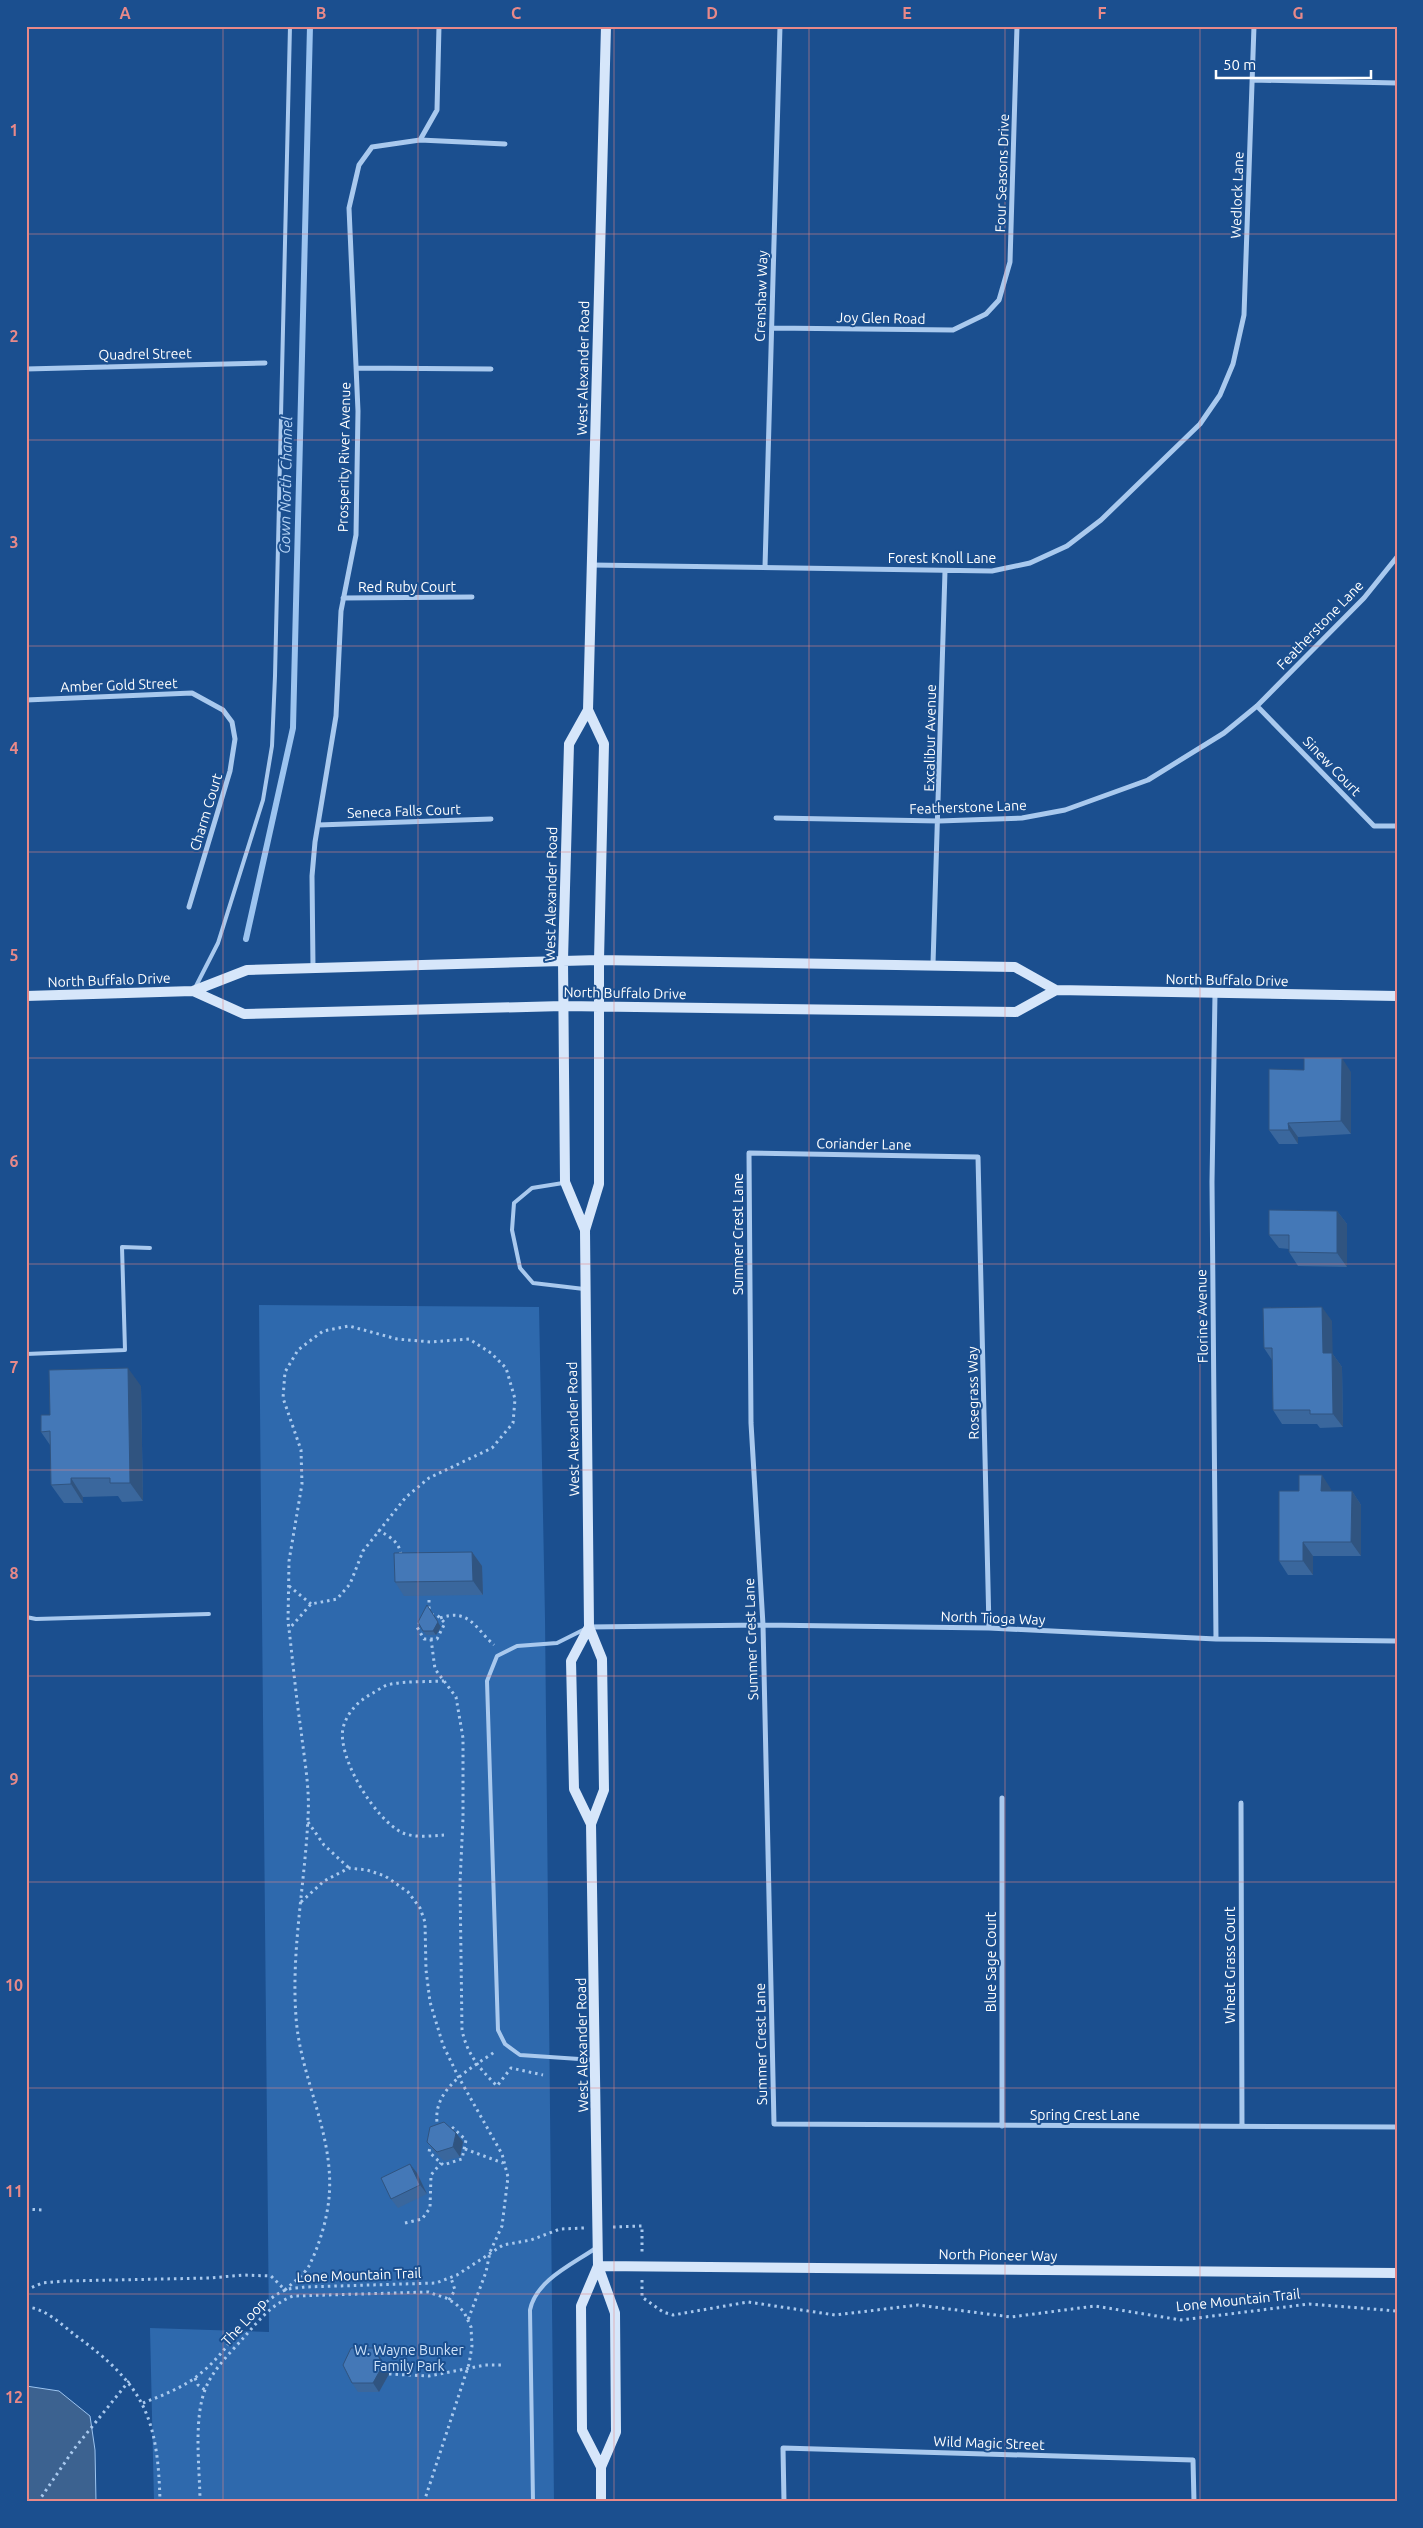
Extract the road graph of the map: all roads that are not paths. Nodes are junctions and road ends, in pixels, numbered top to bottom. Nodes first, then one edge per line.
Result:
1 (290, 26) edge
2 (439, 26) edge
3 (606, 26) edge
4 (780, 26) edge
5 (1017, 26) edge
6 (1254, 26) edge
7 (1252, 80) junction
8 (1397, 83) edge
9 (420, 140) junction
10 (505, 144) dead end
11 (986, 314) joint
12 (772, 328) junction
13 (265, 363) dead end
14 (1233, 364) joint
15 (356, 368) junction
16 (26, 369) edge
17 (491, 369) dead end
18 (1397, 557) edge
19 (592, 565) junction
20 (765, 567) junction
21 (945, 571) junction
22 (472, 597) dead end
23 (343, 598) junction
24 (26, 700) edge
25 (1257, 706) junction
26 (588, 710) junction
27 (232, 722) joint
28 (776, 818) dead end
29 (491, 819) dead end
30 (939, 821) junction
31 (318, 825) junction
32 (1397, 826) edge
33 (188, 907) dead end
34 (563, 960) junction
35 (599, 960) junction
36 (933, 964) junction
37 (312, 967) junction
38 (193, 990) junction
39 (1056, 990) junction
40 (1215, 994) junction
41 (26, 996) edge
42 (1397, 996) edge
43 (563, 1006) junction
44 (598, 1006) junction
45 (749, 1153) joint
46 (978, 1157) joint
47 (565, 1182) junction
48 (584, 1230) junction
49 (150, 1248) dead end
50 (585, 1289) junction
51 (26, 1354) edge
52 (209, 1614) dead end
53 (26, 1617) edge
54 (763, 1625) junction
55 (589, 1627) junction
56 (989, 1628) junction
57 (1216, 1639) junction
58 (1397, 1641) edge
59 (1002, 1798) dead end
60 (1241, 1804) dead end
61 (591, 1824) junction
62 (596, 2060) junction
63 (774, 2124) joint
64 (1002, 2126) junction
65 (1242, 2126) junction
66 (1397, 2127) edge
67 (598, 2246) junction
68 (598, 2266) junction
69 (1397, 2273) edge
70 (601, 2467) junction
71 (533, 2502) edge
72 (601, 2502) edge
73 (784, 2502) edge
74 (1194, 2502) edge

1 - 38 lane
2 - 9 street
3 - 19 main road, West Alexander Road
4 - 12 street, Crenshaw Way
5 - 11 street, Four Seasons Drive
6 - 7 street, Wedlock Lane
7 - 8 street
7 - 14 street, Wedlock Lane
9 - 10 street, Prosperity River Avenue
9 - 15 street, Prosperity River Avenue
11 - 12 street, Joy Glen Road
12 - 20 street, Crenshaw Way
13 - 16 street, Quadrel Street
14 - 21 street, Forest Knoll Lane
15 - 17 street
15 - 23 street, Prosperity River Avenue
18 - 25 street, Featherstone Lane
19 - 20 street, Forest Knoll Lane
19 - 26 main road, West Alexander Road
20 - 21 street, Forest Knoll Lane
21 - 30 street, Excalibur Avenue
22 - 23 street, Red Ruby Court
23 - 31 street, Prosperity River Avenue
24 - 27 street, Amber Gold Street
25 - 30 street, Featherstone Lane
25 - 32 street, Sinew Court
26 - 34 main road, West Alexander Road
26 - 35 main road, West Alexander Road
27 - 33 street, Charm Court
28 - 30 street, Featherstone Lane
29 - 31 street, Seneca Falls Court
30 - 36 street, Excalibur Avenue
31 - 37 street, Prosperity River Avenue
34 - 35 main road, North Buffalo Drive
34 - 37 main road, North Buffalo Drive
34 - 43 main road, West Alexander Road
35 - 36 main road, North Buffalo Drive
35 - 44 main road, West Alexander Road
36 - 39 main road, North Buffalo Drive
37 - 38 main road, North Buffalo Drive
38 - 41 main road, North Buffalo Drive
38 - 43 main road, North Buffalo Drive
39 - 40 main road, North Buffalo Drive
39 - 44 main road, North Buffalo Drive
40 - 42 main road, North Buffalo Drive
40 - 57 street, Florine Avenue
43 - 44 main road, North Buffalo Drive
43 - 47 main road, West Alexander Road
44 - 48 main road, West Alexander Road
45 - 46 street, Coriander Lane
45 - 54 street, Summer Crest Lane
46 - 56 street, Rosegrass Way
47 - 48 main road, West Alexander Road
47 - 50 lane
48 - 50 main road, West Alexander Road
49 - 51 lane
50 - 55 main road, West Alexander Road
52 - 53 lane
54 - 55 street, North Tioga Way
54 - 56 street, North Tioga Way
54 - 63 street, Summer Crest Lane
55 - 61 main road, West Alexander Road
55 - 61 main road, West Alexander Road
55 - 62 lane
56 - 57 street, North Tioga Way
57 - 58 street, North Tioga Way
59 - 64 street, Blue Sage Court
60 - 65 street, Wheat Grass Court
61 - 62 main road, West Alexander Road
62 - 67 main road, West Alexander Road
63 - 64 street, Spring Crest Lane
64 - 65 street, Spring Crest Lane
65 - 66 street, Spring Crest Lane
67 - 68 main road, West Alexander Road
67 - 71 lane
68 - 69 main road, North Pioneer Way
68 - 70 main road, West Alexander Road
68 - 70 main road, West Alexander Road
70 - 72 main road, West Alexander Road
73 - 74 street, Wild Magic Street

